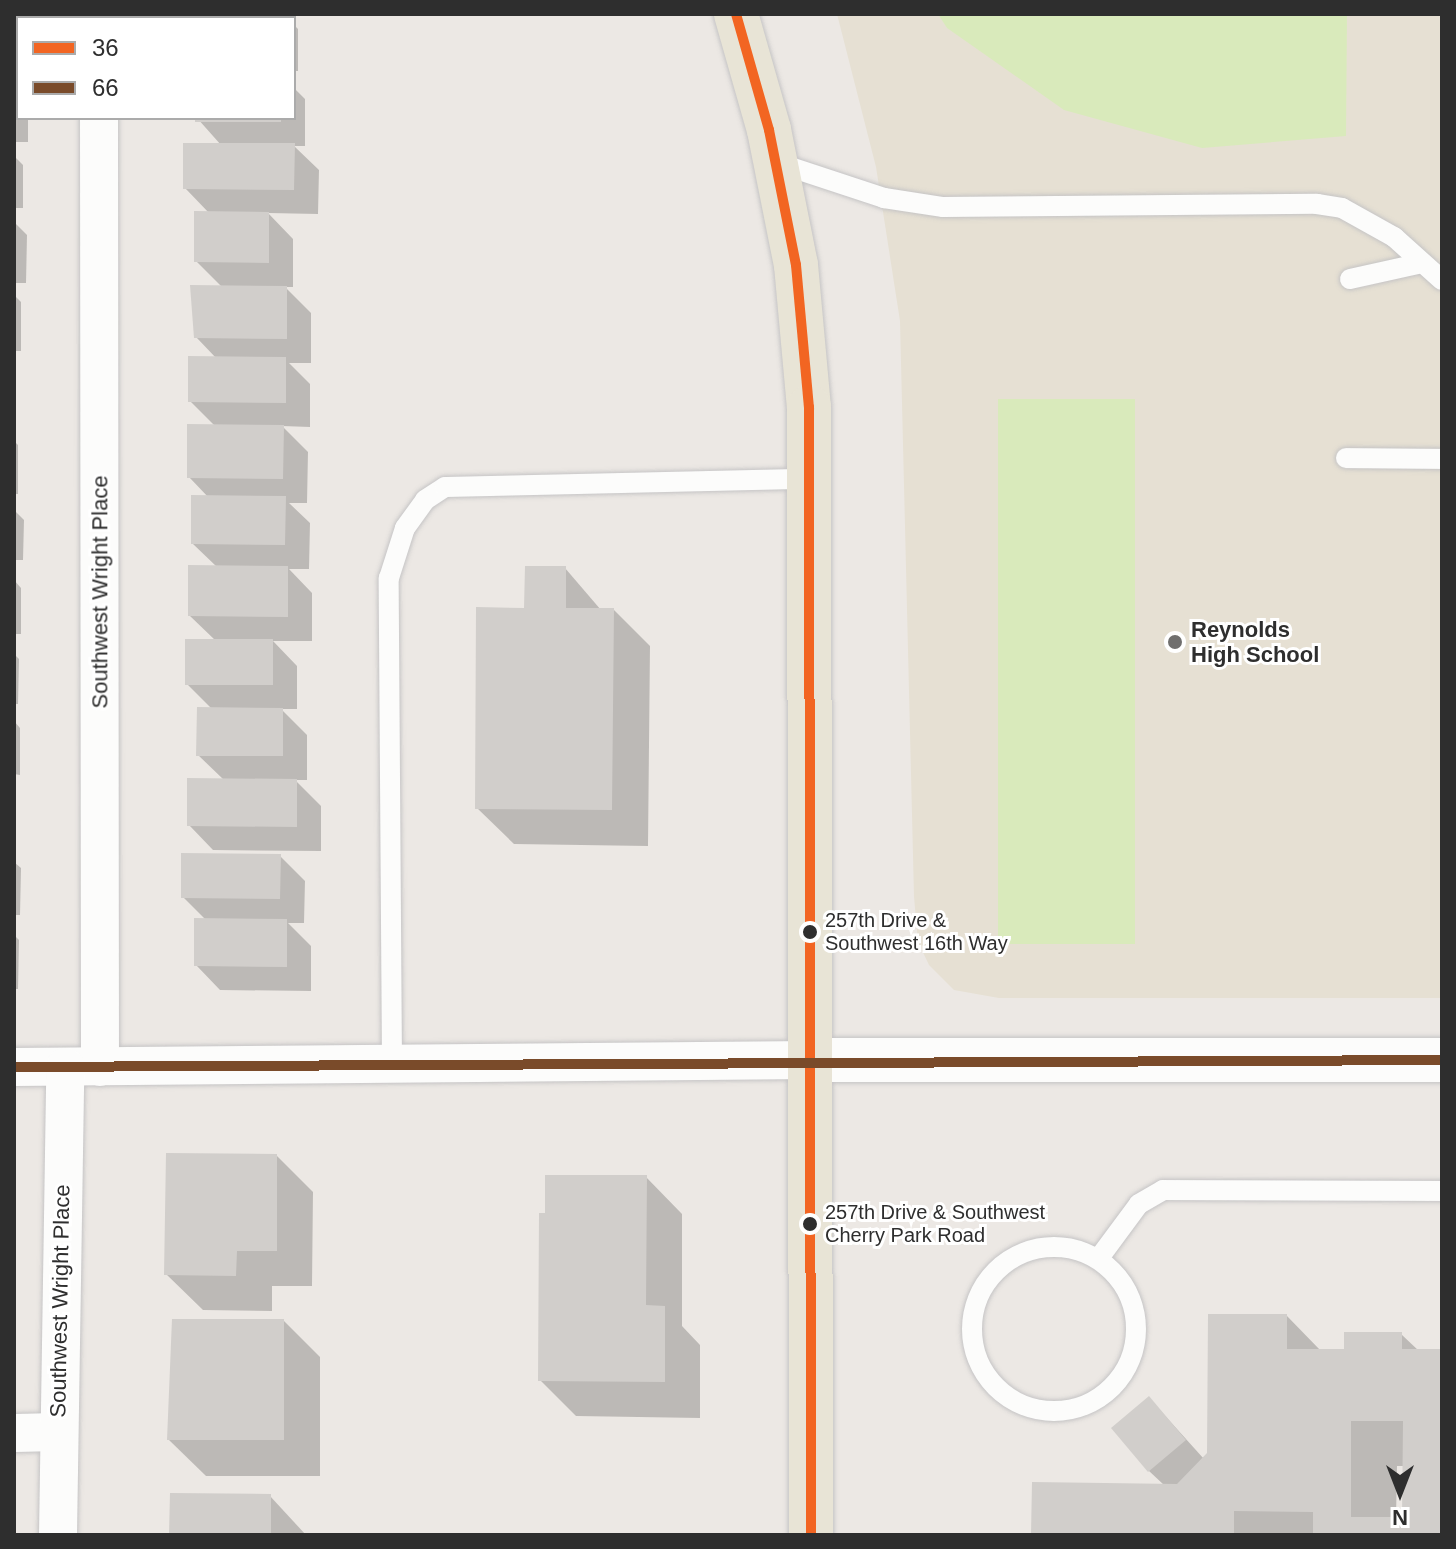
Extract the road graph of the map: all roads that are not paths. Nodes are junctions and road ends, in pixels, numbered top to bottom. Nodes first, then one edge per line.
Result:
1 (736, 14) edge
2 (99, 120) edge
3 (775, 162) junction
4 (1422, 263) junction
5 (1350, 279) dead end
6 (1442, 280) edge
7 (1346, 458) dead end
8 (1442, 459) edge
9 (809, 479) junction
10 (811, 1060) junction
11 (1442, 1060) edge
12 (392, 1064) junction
13 (14, 1067) edge
14 (83, 1067) junction
15 (1442, 1191) edge
16 (1099, 1258) junction
17 (58, 1432) junction
18 (14, 1433) edge
19 (58, 1535) edge
20 (811, 1535) edge

1 - 3 main road
2 - 14 street, Southwest Wright Place
3 - 4 lane
3 - 9 main road
4 - 5 lane
4 - 6 lane
7 - 8 lane
9 - 10 main road
9 - 12 lane
10 - 11 main road
10 - 12 street
10 - 20 main road
12 - 14 street
13 - 14 street
14 - 17 street, Southwest Wright Place
15 - 16 lane
16 - 16 lane
17 - 18 street
17 - 19 street, Southwest Wright Place

